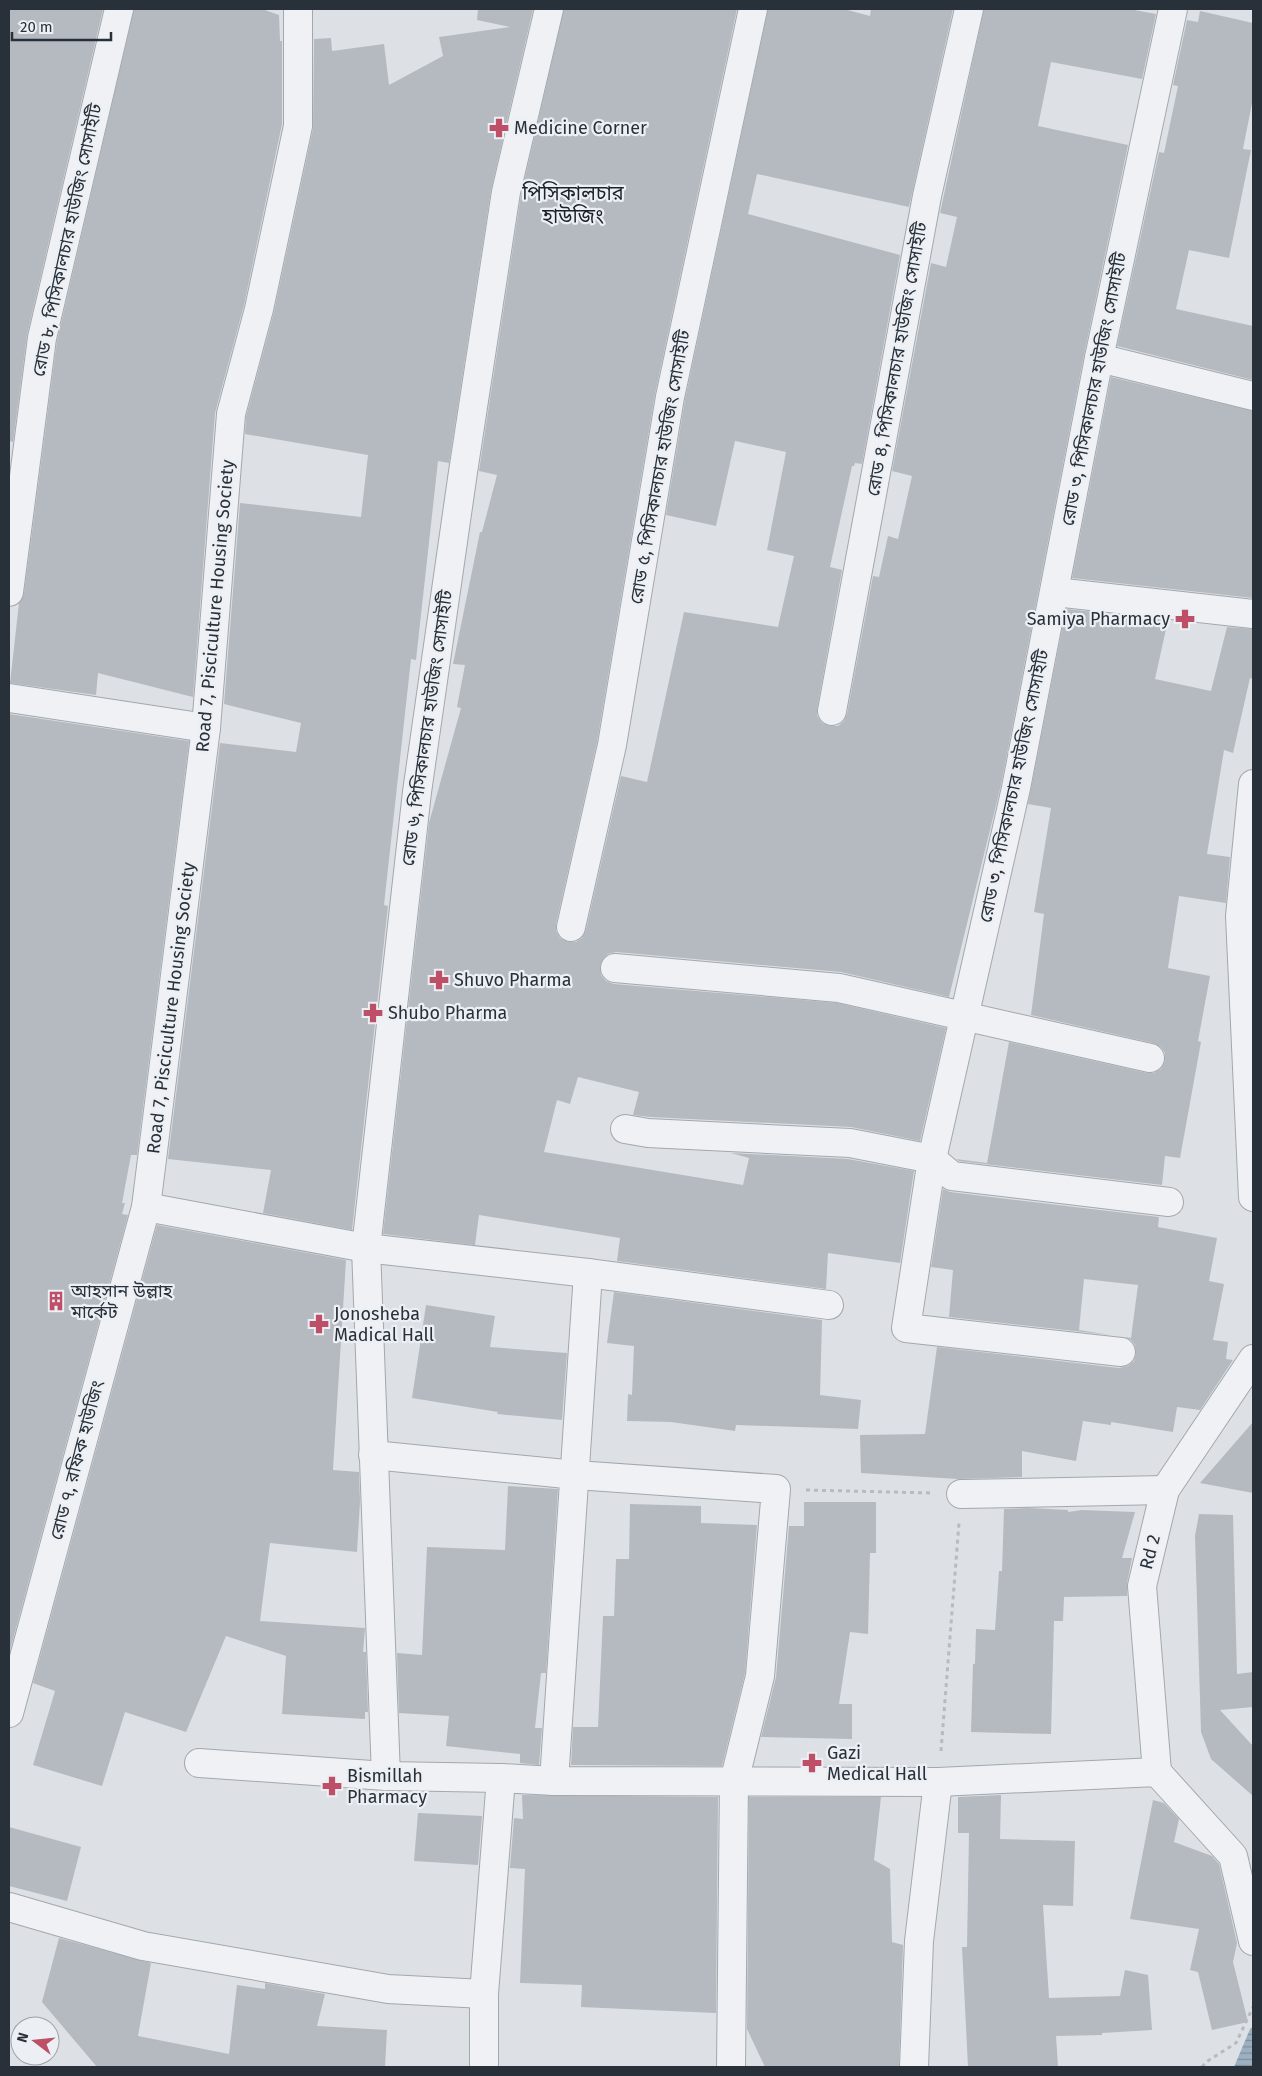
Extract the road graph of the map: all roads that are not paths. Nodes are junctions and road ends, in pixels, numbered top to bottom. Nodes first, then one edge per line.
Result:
1 (119, 9) edge
2 (298, 9) edge
3 (549, 9) edge
4 (753, 9) edge
5 (968, 9) edge
6 (1173, 9) edge
7 (1099, 358) junction
8 (1253, 396) edge
9 (9, 592) edge
10 (1055, 592) junction
11 (1253, 614) edge
12 (9, 698) edge
13 (832, 711) dead end
14 (206, 728) junction
15 (1253, 784) edge
16 (572, 927) dead end
17 (615, 968) dead end
18 (964, 1018) junction
19 (1150, 1058) dead end
20 (625, 1129) dead end
21 (932, 1159) junction
22 (1253, 1198) edge
23 (1169, 1202) dead end
24 (146, 1207) junction
25 (366, 1248) junction
26 (588, 1273) junction
27 (829, 1305) dead end
28 (1121, 1352) dead end
29 (1253, 1359) edge
30 (373, 1455) junction
31 (576, 1475) junction
32 (1165, 1490) junction
33 (961, 1494) road end
34 (9, 1713) edge
35 (199, 1763) dead end
36 (1157, 1772) junction
37 (386, 1776) junction
38 (501, 1778) junction
39 (554, 1781) junction
40 (734, 1782) junction
41 (938, 1782) junction
42 (9, 1907) edge
43 (1253, 1942) edge
44 (484, 1994) junction
45 (484, 2067) edge
46 (731, 2067) edge
47 (914, 2067) edge

1 - 9 street, রোড ৮, পিসিকালচার হাউজিং সোসাইটি
2 - 14 street, Road 7, Pisciculture Housing Society
3 - 25 street, রোড ৬, পিসিকালচার হাউজিং সোসাইটি
4 - 16 street, রোড ৫, পিসিকালচার হাউজিং সোসাইটি
5 - 13 street, রোড ৪, পিসিকালচার হাউজিং সোসাইটি
6 - 7 street, রোড ৩, পিসিকালচার হাউজিং সোসাইটি
7 - 8 street
7 - 10 street, রোড ৩, পিসিকালচার হাউজিং সোসাইটি
10 - 11 street
10 - 18 street, রোড ৩, পিসিকালচার হাউজিং সোসাইটি
12 - 14 street
14 - 24 street, Road 7, Pisciculture Housing Society
15 - 22 street
17 - 18 street
18 - 19 street
18 - 21 street, রোড ৩, পিসিকালচার হাউজিং সোসাইটি
20 - 21 street
21 - 23 street
21 - 28 street, রোড ৩, পিসিকালচার হাউজিং সোসাইটি
24 - 25 street
24 - 34 street, রোড ৭, রফিক হাউজিং
25 - 26 street
25 - 30 street, রোড ৬, পিসিকালচার হাউজিং সোসাইটি
26 - 27 street
26 - 31 street
29 - 32 street, Rd 2
30 - 31 street
30 - 37 street, রোড ৬, পিসিকালচার হাউজিং সোসাইটি
31 - 39 street
31 - 40 street
32 - 33 street
32 - 36 street, Rd 2
35 - 37 street
36 - 41 street
36 - 43 street
37 - 38 street
38 - 39 street
38 - 44 street
39 - 40 street
40 - 41 street
40 - 46 street
41 - 47 street
42 - 44 street
44 - 45 street

